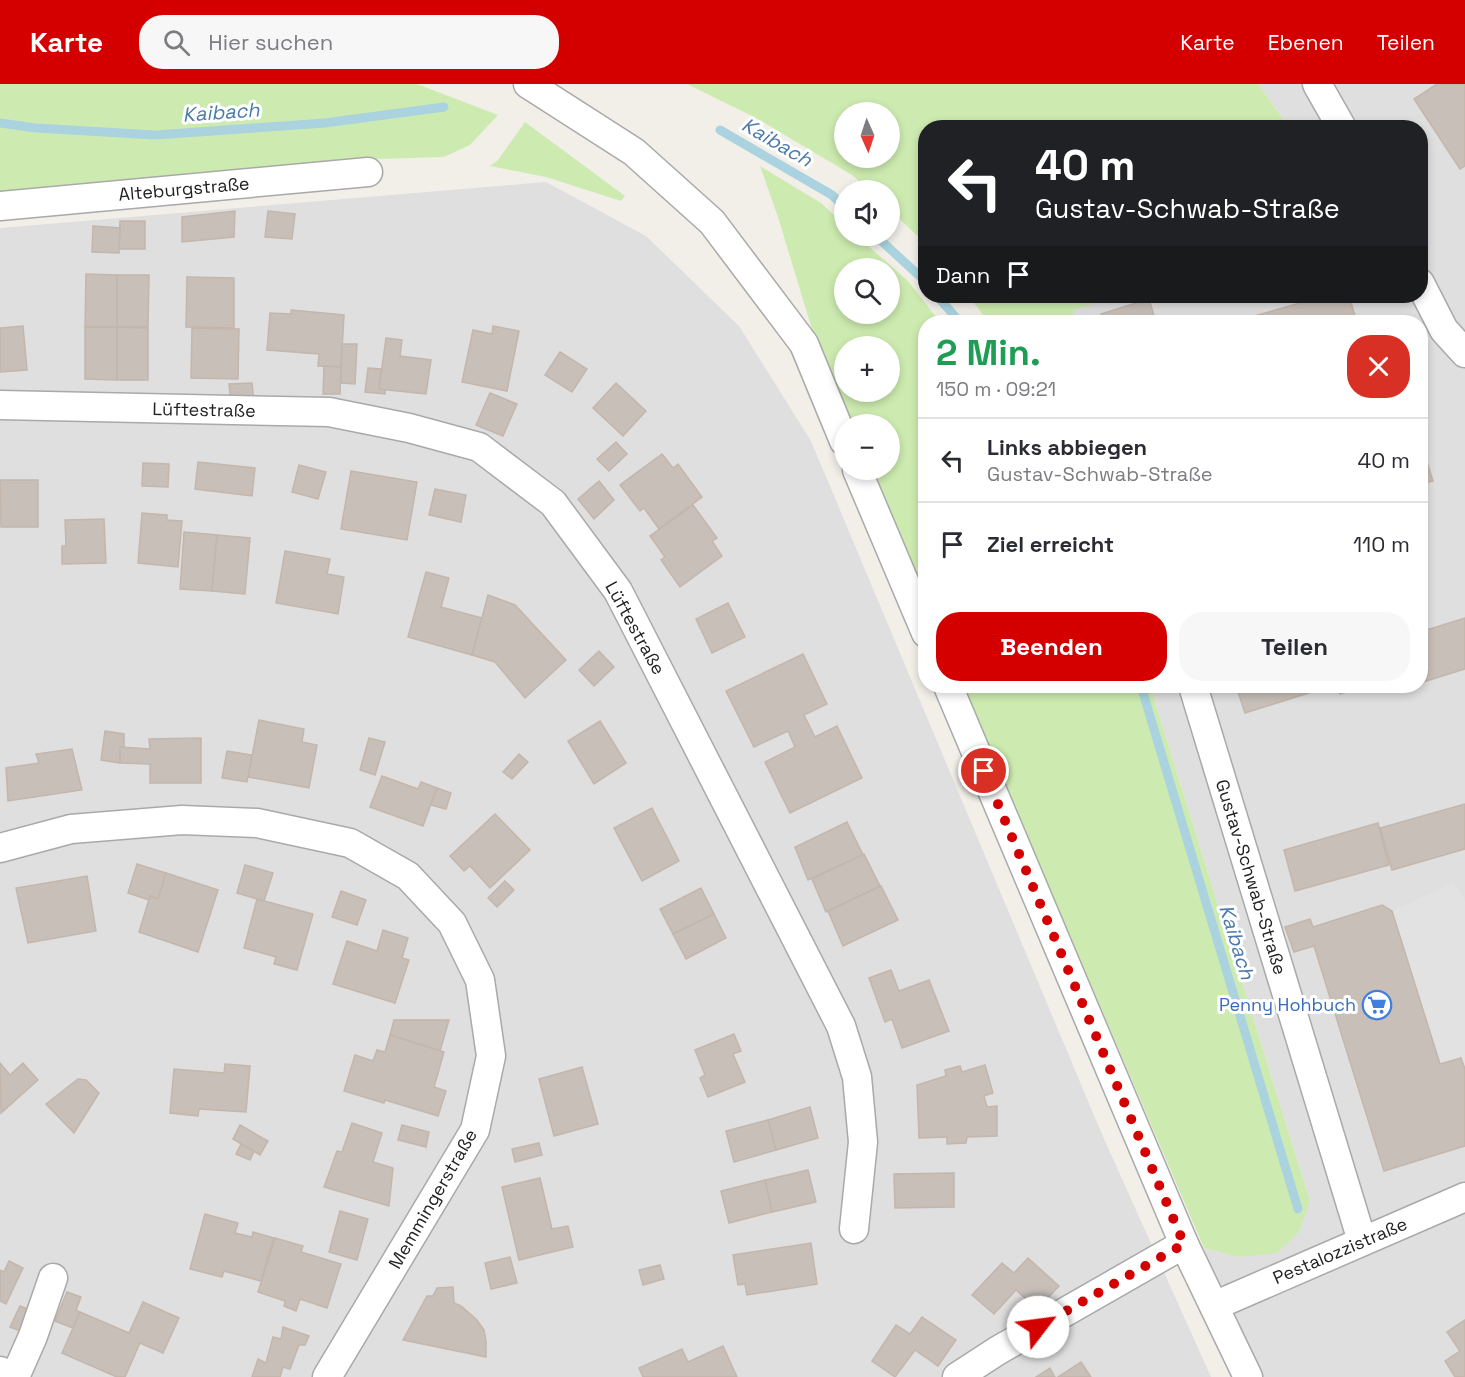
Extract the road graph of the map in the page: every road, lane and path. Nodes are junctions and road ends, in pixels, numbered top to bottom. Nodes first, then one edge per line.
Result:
1 (528, 84) edge
2 (1317, 84) edge
3 (1337, 120) edge
4 (368, 172) dead end
5 (0, 206) edge
6 (1428, 299) edge
7 (1465, 353) edge
8 (0, 405) edge
9 (834, 417) edge
10 (860, 480) edge
11 (918, 614) edge
12 (951, 693) edge
13 (1195, 693) edge
14 (0, 848) edge
15 (1465, 1197) edge
16 (854, 1229) dead end
17 (1362, 1241) junction
18 (1184, 1244) junction
19 (53, 1278) dead end
20 (1214, 1306) junction
21 (0, 1371) edge
22 (15, 1377) edge
23 (327, 1377) edge
24 (957, 1377) edge
25 (1248, 1377) edge

1 - 9 street
2 - 3 street
4 - 5 street, Alteburgstraße
6 - 7 street
8 - 16 street, Lüftestraße
10 - 11 street
12 - 18 street
13 - 17 street, Gustav-Schwab-Straße
14 - 23 street, Memmingerstraße
15 - 17 street, Pestalozzistraße
17 - 20 street, Pestalozzistraße
18 - 20 street
18 - 24 street
19 - 22 street
20 - 25 street
21 - 22 street

